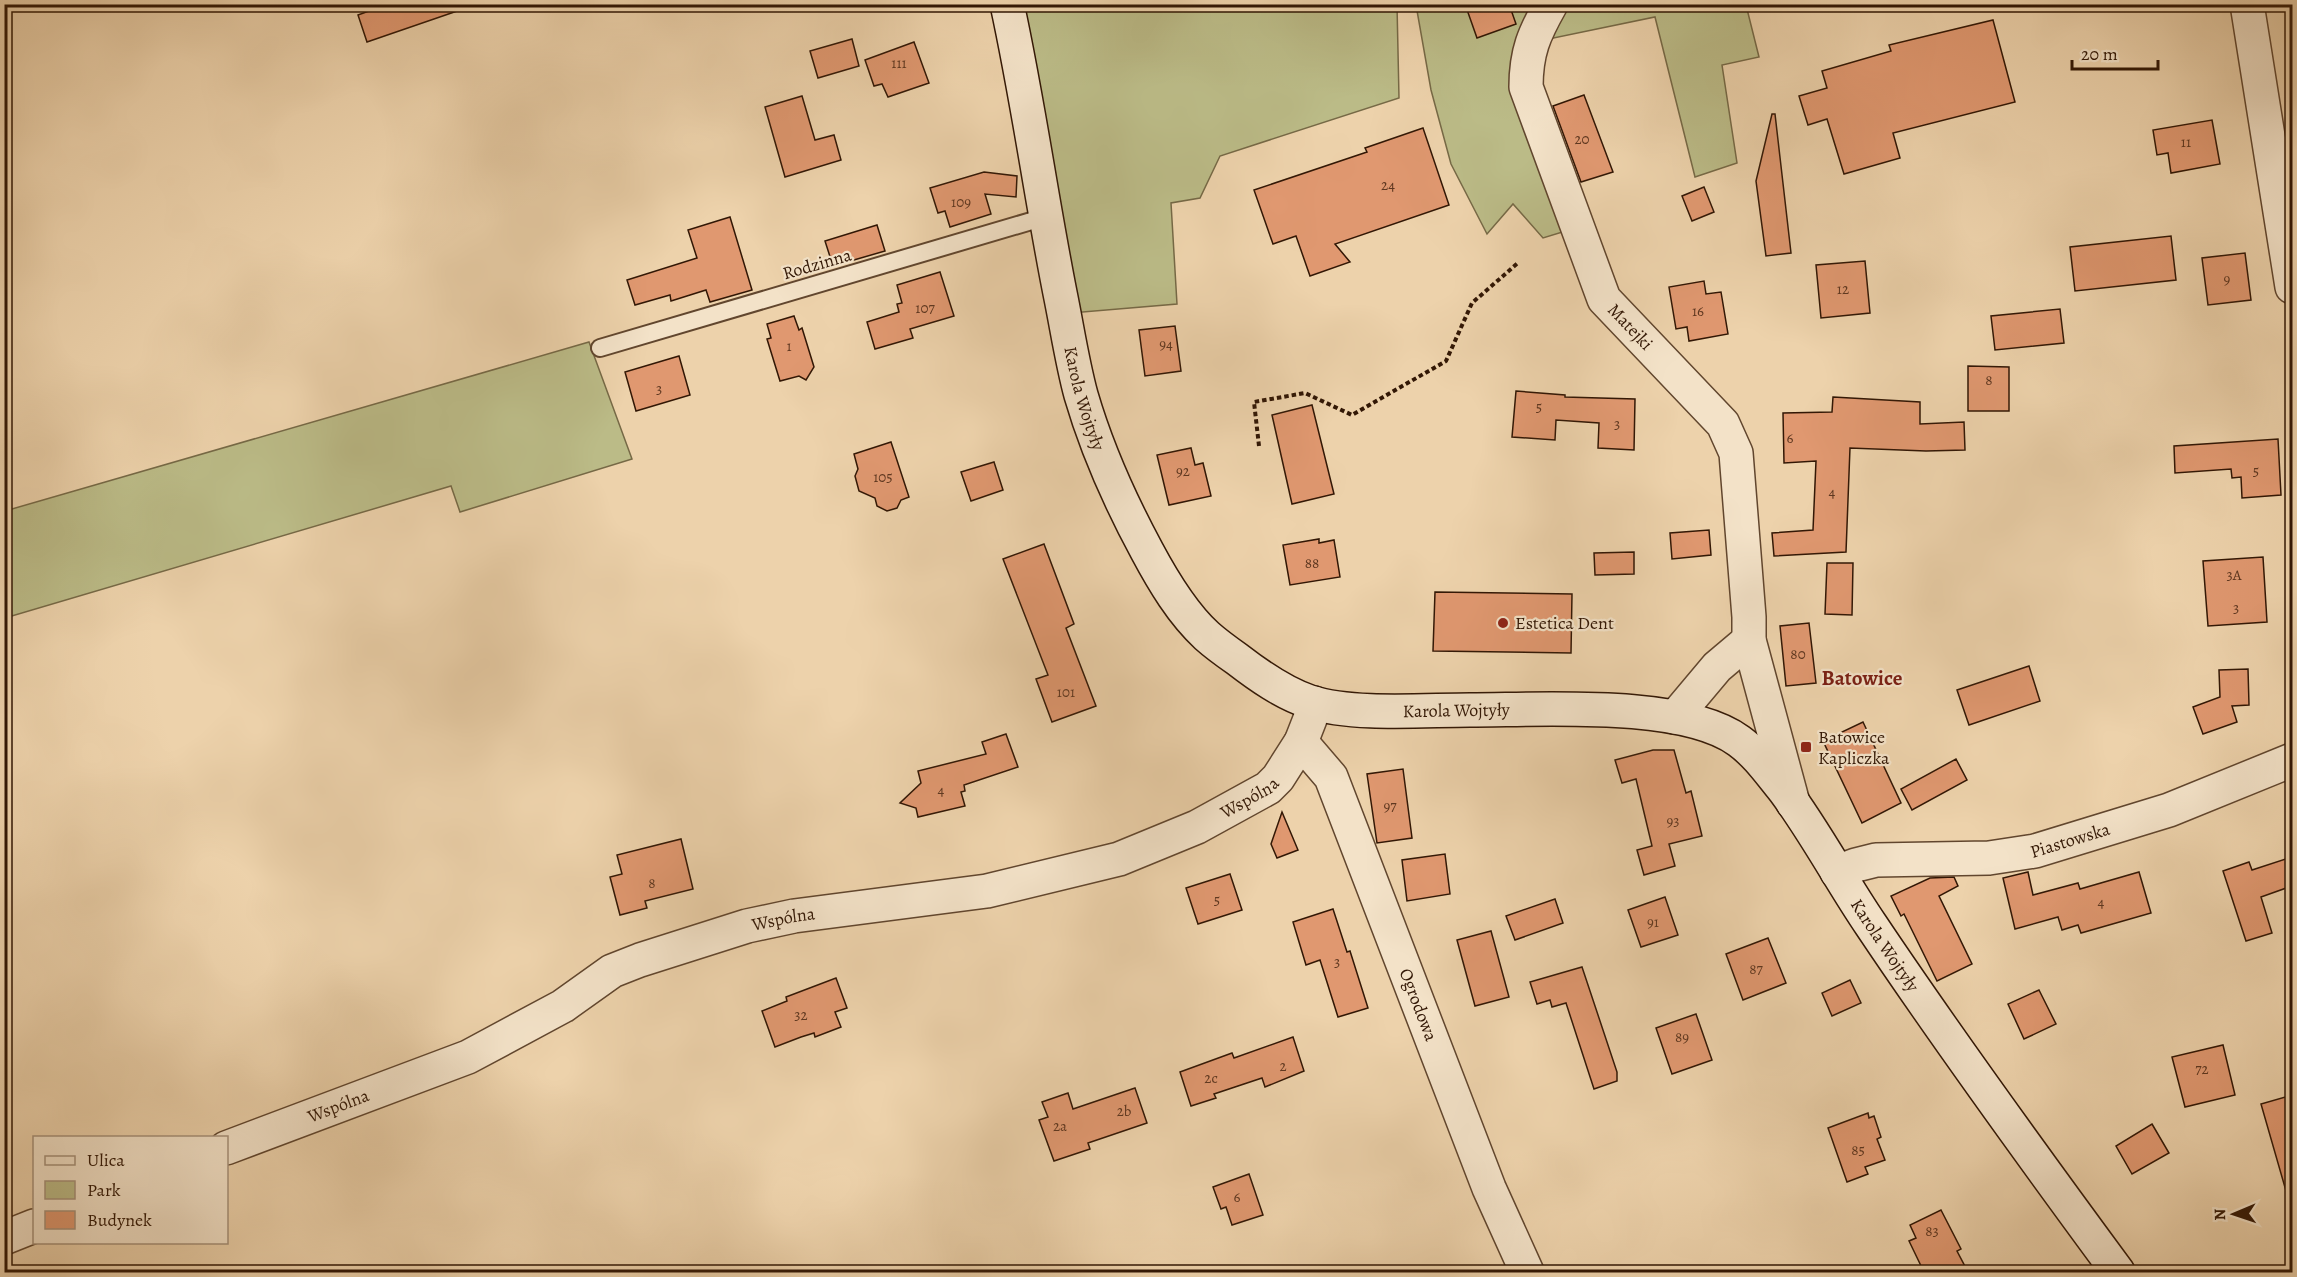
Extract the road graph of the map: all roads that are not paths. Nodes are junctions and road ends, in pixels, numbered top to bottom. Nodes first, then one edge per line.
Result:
1 (1007, 4) edge
2 (1551, 4) edge
3 (2247, 4) edge
4 (1045, 217) junction
5 (2292, 287) edge
6 (600, 348) dead end
7 (1749, 640) junction
8 (1314, 703) junction
9 (1675, 717) junction
10 (1301, 742) junction
11 (2292, 760) edge
12 (1793, 803) junction
13 (1838, 872) junction
14 (228, 1147) edge
15 (33, 1226) edge
16 (4, 1238) edge
17 (1527, 1272) edge
18 (2118, 1272) edge

1 - 4 street, Karola Wojtyły
2 - 7 street, Matejki
3 - 5 street
4 - 6 lane, Rodzinna
4 - 8 street, Karola Wojtyły
7 - 9 street
7 - 12 street, Matejki
8 - 9 street, Karola Wojtyły
8 - 10 street, Wspólna
9 - 12 street, Karola Wojtyły
10 - 14 street, Wspólna
10 - 17 street, Ogrodowa
11 - 13 street, Piastowska
12 - 13 street, Karola Wojtyły
13 - 18 street, Karola Wojtyły
15 - 16 street

